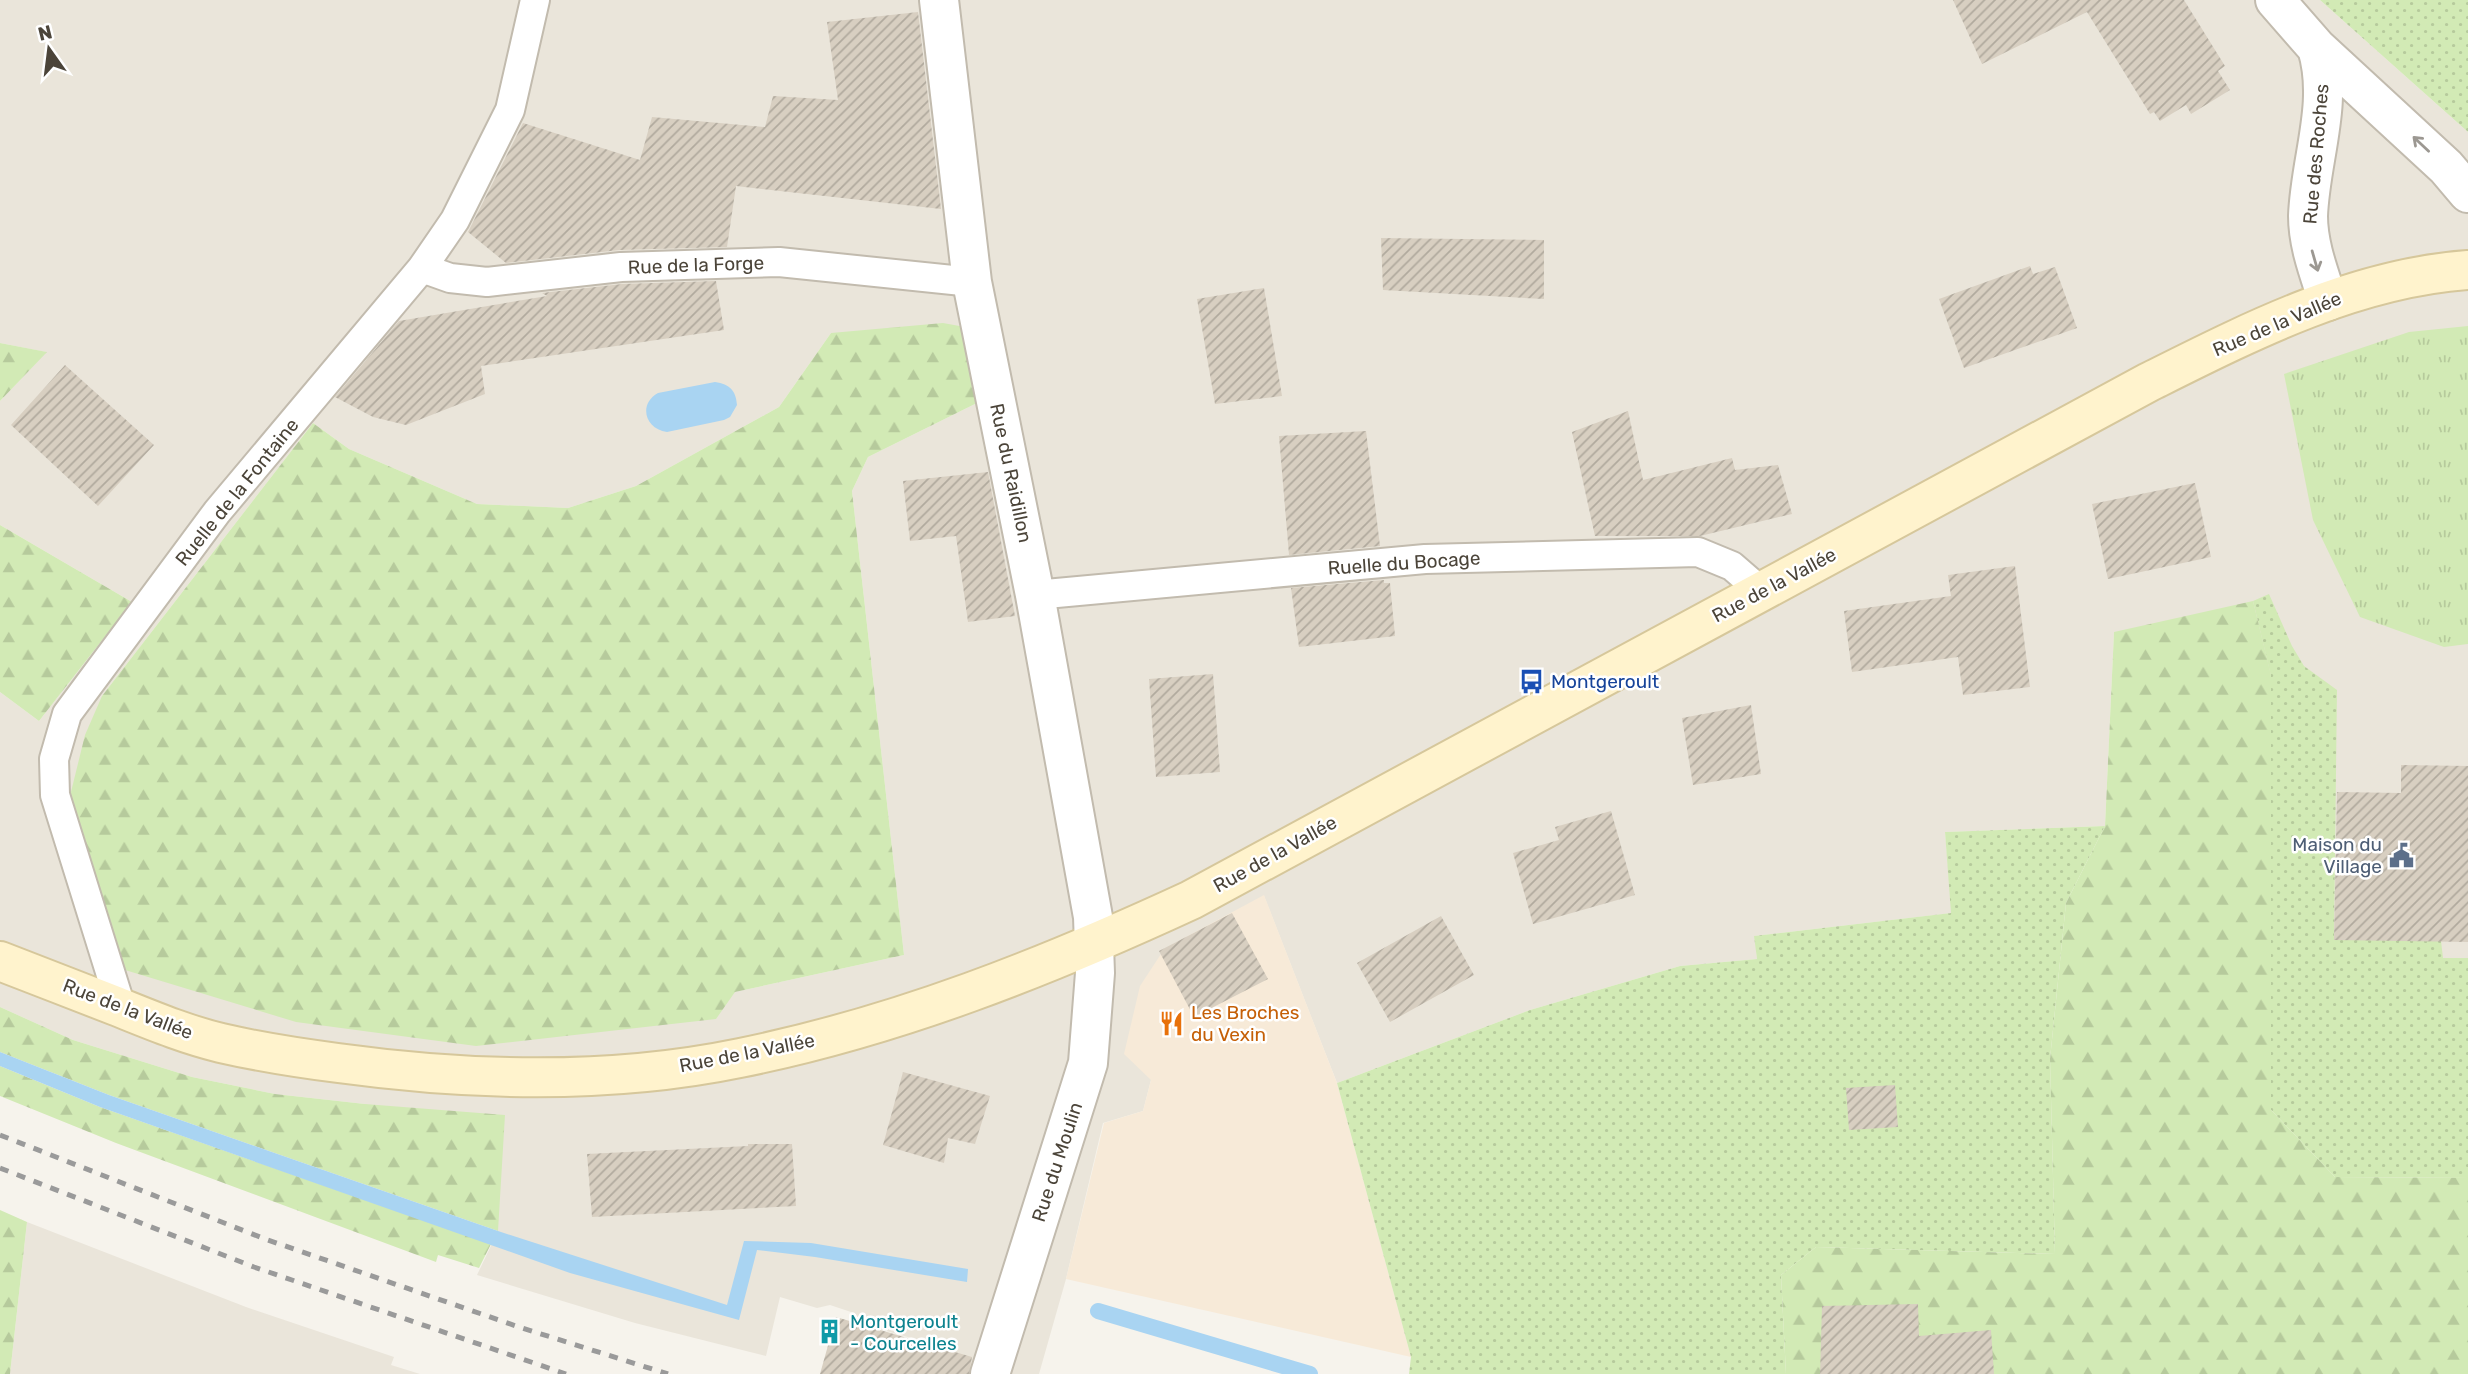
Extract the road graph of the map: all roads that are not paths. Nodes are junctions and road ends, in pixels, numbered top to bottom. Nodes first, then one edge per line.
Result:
1 (535, 0) edge
2 (939, 0) edge
3 (2275, 0) edge
4 (2317, 48) junction
5 (2468, 193) edge
6 (422, 268) junction
7 (2468, 270) edge
8 (972, 282) junction
9 (2328, 300) junction
10 (1762, 592) junction
11 (1035, 595) junction
12 (1094, 945) junction
13 (0, 961) edge
14 (121, 1007) junction
15 (990, 1374) edge

1 - 6 lane, Ruelle de la Fontaine
2 - 8 street, Rue du Raidillon
3 - 4 street, Rue des Roches
5 -> 4 street, Rue des Roches
4 -> 9 street, Rue des Roches
6 - 8 lane, Rue de la Forge
6 - 14 lane, Ruelle de la Fontaine
7 - 9 main road, Rue de la Vallée
8 - 11 street, Rue du Raidillon
9 - 10 main road, Rue de la Vallée
10 - 11 lane, Ruelle du Bocage
10 - 12 main road, Rue de la Vallée
11 - 12 street, Rue du Raidillon
12 - 14 main road, Rue de la Vallée
12 - 15 street, Rue du Moulin
13 - 14 main road, Rue de la Vallée

